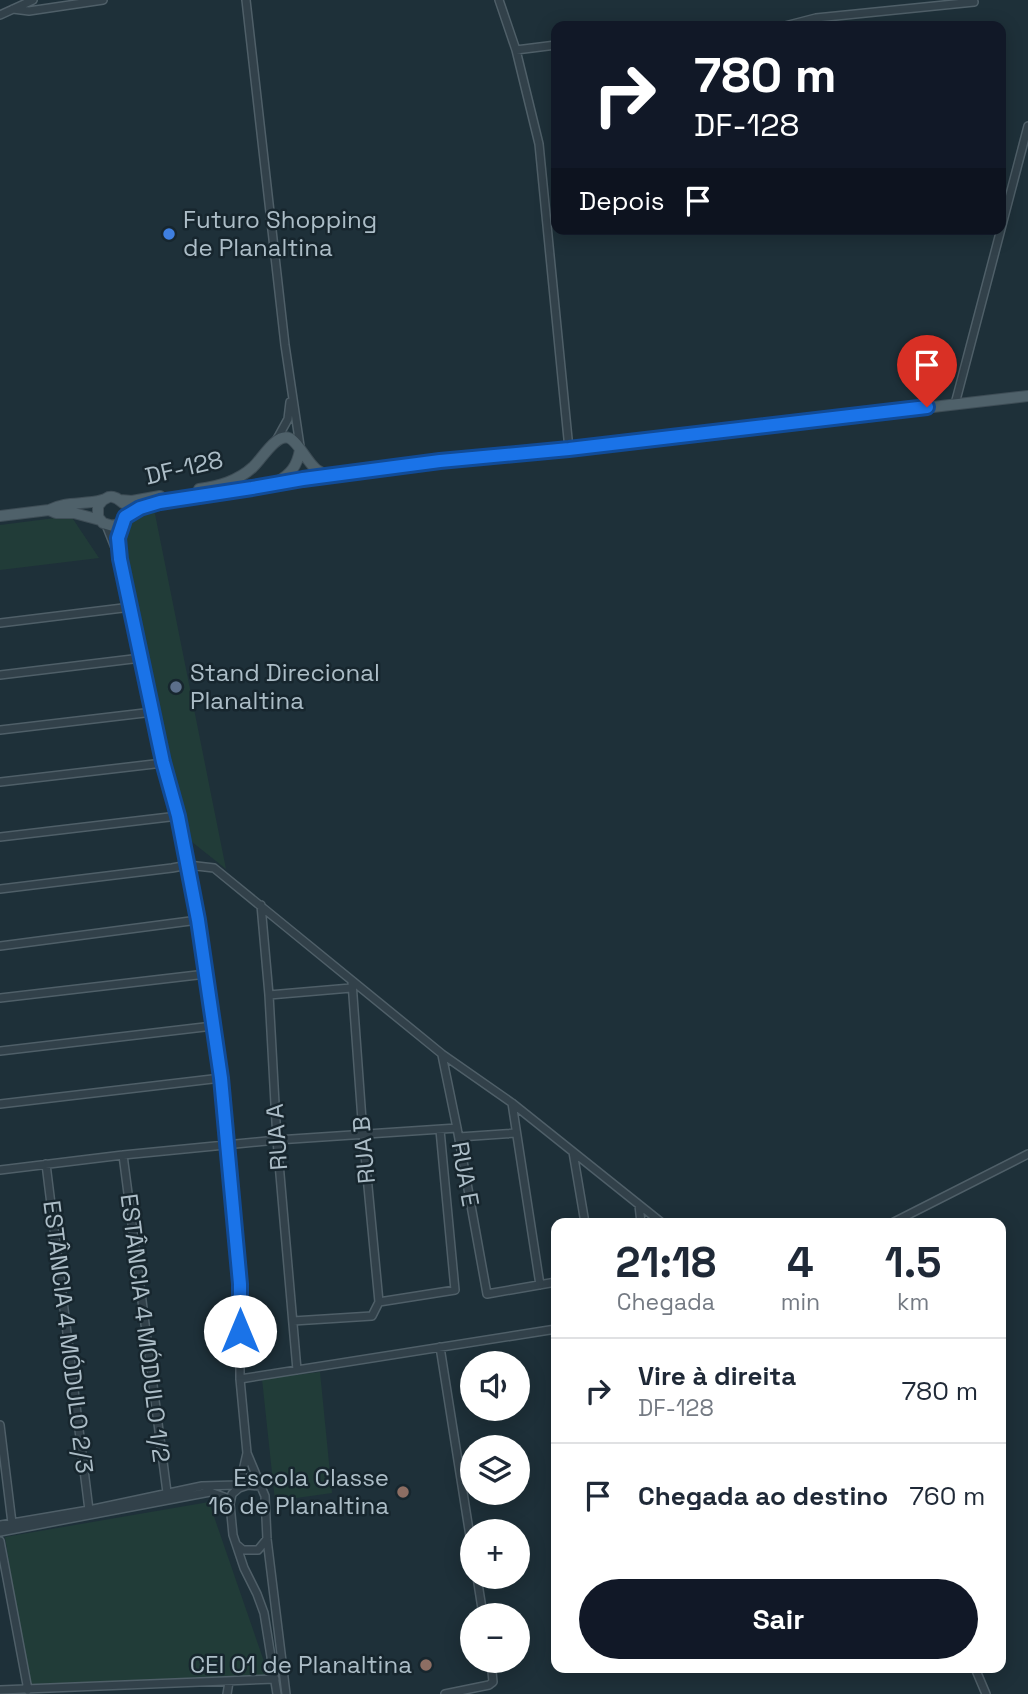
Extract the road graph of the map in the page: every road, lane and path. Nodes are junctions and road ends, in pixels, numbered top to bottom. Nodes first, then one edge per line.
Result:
1 (33, 0) edge
2 (103, 0) edge
3 (246, 0) edge
4 (499, 0) edge
5 (974, 2) edge
6 (13, 9) junction
7 (0, 15) edge
8 (804, 21) edge
9 (551, 45) edge
10 (516, 50) junction
11 (1028, 126) edge
12 (1006, 210) edge
13 (999, 235) edge
14 (291, 390) junction
15 (1028, 396) edge
16 (955, 404) junction
17 (277, 439) junction
18 (569, 449) junction
19 (300, 450) junction
20 (254, 466) junction
21 (328, 476) junction
22 (266, 486) junction
23 (103, 500) junction
24 (120, 500) junction
25 (49, 510) junction
26 (0, 516) edge
27 (124, 519) junction
28 (103, 523) junction
29 (120, 559) junction
30 (131, 607) junction
31 (0, 623) edge
32 (141, 658) junction
33 (0, 676) edge
34 (153, 712) junction
35 (0, 730) edge
36 (163, 762) junction
37 (0, 782) edge
38 (178, 816) junction
39 (0, 837) edge
40 (188, 865) junction
41 (0, 890) edge
42 (261, 905) junction
43 (198, 920) junction
44 (0, 946) edge
45 (206, 974) junction
46 (351, 985) junction
47 (269, 995) junction
48 (0, 998) edge
49 (214, 1026) junction
50 (0, 1051) edge
51 (442, 1054) junction
52 (221, 1078) junction
53 (512, 1103) junction
54 (0, 1104) edge
55 (457, 1128) junction
56 (440, 1130) junction
57 (516, 1133) junction
58 (363, 1134) junction
59 (459, 1137) junction
60 (277, 1140) junction
61 (227, 1145) junction
62 (573, 1152) junction
63 (1028, 1154) edge
64 (123, 1155) junction
65 (46, 1164) junction
66 (0, 1170) edge
67 (639, 1205) junction
68 (584, 1218) edge
69 (640, 1218) edge
70 (656, 1218) edge
71 (902, 1218) edge
72 (551, 1283) edge
73 (540, 1285) junction
74 (379, 1301) junction
75 (293, 1321) junction
76 (551, 1330) edge
77 (440, 1347) junction
78 (297, 1370) junction
79 (240, 1379) junction
80 (0, 1425) edge
81 (247, 1452) junction
82 (261, 1486) junction
83 (239, 1488) junction
84 (167, 1497) junction
85 (230, 1504) junction
86 (89, 1510) junction
87 (467, 1519) edge
88 (12, 1523) junction
89 (0, 1529) edge
90 (268, 1539) junction
91 (0, 1541) edge
92 (237, 1545) junction
93 (492, 1673) edge
94 (977, 1673) edge
95 (275, 1679) junction
96 (229, 1682) junction
97 (493, 1682) junction
98 (157, 1684) junction
99 (28, 1689) junction
100 (0, 1690) edge
101 (83, 1690) edge
102 (12, 1692) edge
103 (156, 1694) edge
104 (227, 1694) edge
105 (276, 1694) edge
106 (286, 1694) edge
107 (445, 1694) edge
108 (495, 1694) edge
109 (986, 1694) edge

1 - 6 street
2 - 6 street
3 - 14 street
4 - 10 street
5 - 8 street
6 - 7 street
9 - 10 street
10 - 18 street
11 - 12 street
13 - 16 street
14 - 17 street
14 - 19 street
15 - 16 main road, DF-128 / DF-128
16 - 18 main road, DF-128 / DF-128
17 - 19 main road
17 - 20 main road, DF-128
18 - 21 main road, DF-128 / DF-128
19 - 21 main road
19 - 22 main road
20 - 22 main road
20 - 24 main road, DF-128 / DF-128
21 - 22 main road, DF-128 / DF-128
22 - 27 main road, DF-128 / DF-128
23 - 24 main road, DF-128
23 - 25 main road, DF-128
23 - 28 main road
24 - 27 main road, DF-128
25 - 26 main road, DF-128
25 - 28 main road, DF-128
27 - 28 main road, DF-128
27 - 29 street
28 - 29 street
29 - 30 street
30 - 31 street
30 - 32 street
32 - 33 street
32 - 34 street
34 - 35 street
34 - 36 street
36 - 37 street
36 - 38 street
38 - 39 street
38 - 40 street
40 - 41 street
40 - 42 street
40 - 43 street
42 - 46 street
42 - 47 street, RUA A
43 - 44 street
43 - 45 street
45 - 48 street
45 - 49 street
46 - 47 street
46 - 51 street
46 - 58 street, RUA B
47 - 60 street, RUA A
49 - 50 street
49 - 52 street
51 - 53 street
51 - 55 street, RUA E
52 - 54 street
52 - 61 street
53 - 57 street
53 - 62 street
55 - 56 street
55 - 59 street, RUA E
56 - 58 street
56 - 74 street
57 - 59 street
57 - 73 street
58 - 60 street
58 - 74 street, RUA B
59 - 73 street, RUA E
60 - 61 street
60 - 75 street, RUA A
61 - 64 street
61 - 79 street
62 - 67 street
62 - 68 street
63 - 71 street
64 - 65 street
64 - 84 street, ESTÂNCIA 4 MÓDULO 1/2
65 - 66 street
65 - 86 street, ESTÂNCIA 4 MÓDULO 2/3
67 - 69 street
67 - 70 street
72 - 73 street
74 - 75 street
75 - 78 street, RUA A
76 - 77 street
77 - 78 street
77 - 87 street
78 - 79 street
79 - 81 street
80 - 88 street
81 - 82 street
81 - 83 street
82 - 83 street
82 - 90 street
83 - 84 street
83 - 85 street
84 - 85 street
84 - 86 street
84 - 89 street
85 - 92 street
86 - 88 street
88 - 89 street
90 - 92 street
90 - 106 street
91 - 99 street
92 - 95 street
93 - 97 street
94 - 109 street
95 - 96 street
95 - 105 street
96 - 98 street
96 - 104 street
97 - 107 street
97 - 108 street
98 - 101 street
98 - 103 street
99 - 101 street
99 - 102 street
100 - 102 street

